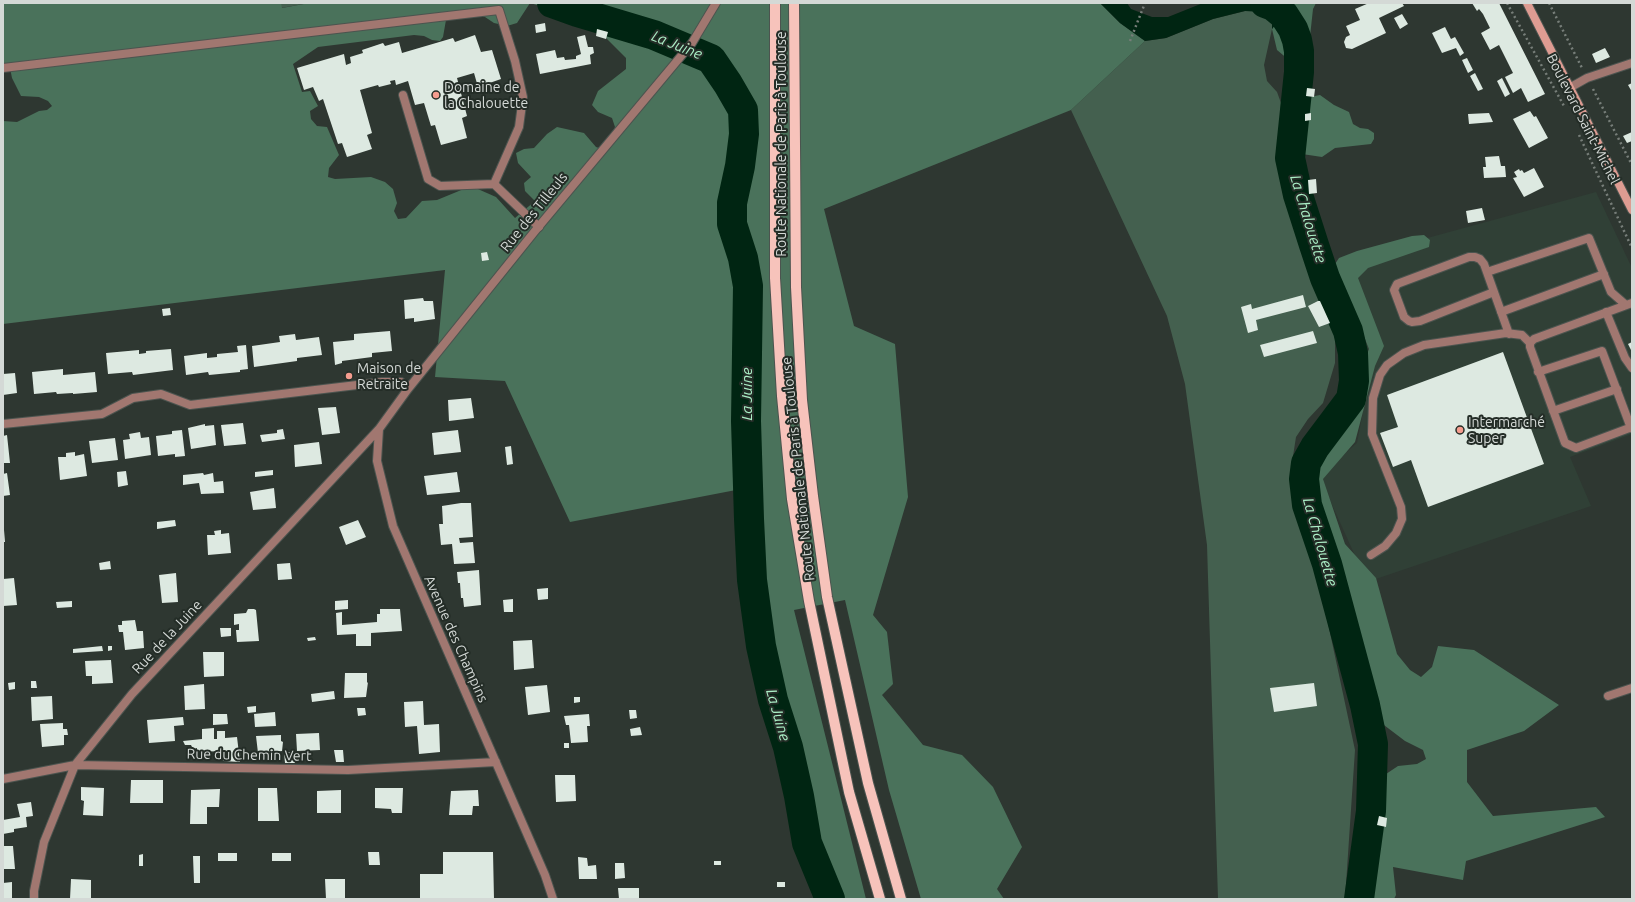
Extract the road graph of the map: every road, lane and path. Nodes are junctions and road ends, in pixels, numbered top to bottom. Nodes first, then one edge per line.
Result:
1 (716, 3) edge
2 (774, 3) edge
3 (794, 3) edge
4 (1145, 3) edge
5 (1507, 3) edge
6 (1527, 3) edge
7 (1130, 41) dead end
8 (1632, 63) edge
9 (3, 68) edge
10 (1571, 87) junction
11 (403, 95) dead end
12 (1568, 113) dead end
13 (1578, 134) dead end
14 (494, 184) junction
15 (1632, 210) edge
16 (539, 227) junction
17 (1632, 248) edge
18 (1487, 272) junction
19 (1604, 274) junction
20 (1494, 292) junction
21 (1629, 304) edge
22 (1501, 312) junction
23 (1606, 312) junction
24 (1509, 334) junction
25 (1530, 343) junction
26 (1632, 368) edge
27 (1538, 372) junction
28 (408, 389) junction
29 (1617, 389) junction
30 (1553, 411) junction
31 (3, 424) edge
32 (1632, 427) edge
33 (379, 429) junction
34 (1371, 555) dead end
35 (1632, 688) edge
36 (1608, 696) dead end
37 (496, 762) junction
38 (75, 765) junction
39 (3, 779) edge
40 (34, 899) edge
41 (553, 899) edge
42 (880, 899) edge
43 (901, 899) edge

1 - 16 street, Rue des Tilleuls
2 - 42 main road, Route Nationale de Paris à Toulouse
3 - 43 main road, Route Nationale de Paris à Toulouse
4 - 7 path
5 - 12 path, Boulevard Saint-Michel
6 - 10 main road, Boulevard Saint-Michel
8 - 10 street
9 - 14 street
10 - 15 main road, Boulevard Saint-Michel
11 - 14 street
13 - 17 path, Boulevard Saint-Michel
14 - 16 street
16 - 28 street, Rue des Tilleuls
18 - 19 street
18 - 20 street
18 - 20 street
19 - 21 street
19 - 22 street
20 - 22 street
21 - 23 street
22 - 24 street
23 - 25 street
23 - 26 street
24 - 25 street
24 - 34 street
25 - 27 street
27 - 29 street
27 - 30 street
28 - 31 street
28 - 33 street
29 - 30 street
29 - 32 street
30 - 32 street
33 - 37 street, Avenue des Champins
33 - 38 street, Rue de la Juine
35 - 36 street
37 - 38 street, Rue du Chemin Vert
37 - 41 street, Avenue des Champins
38 - 39 street, Rue du Chemin Vert
38 - 40 street, Rue de la Juine

